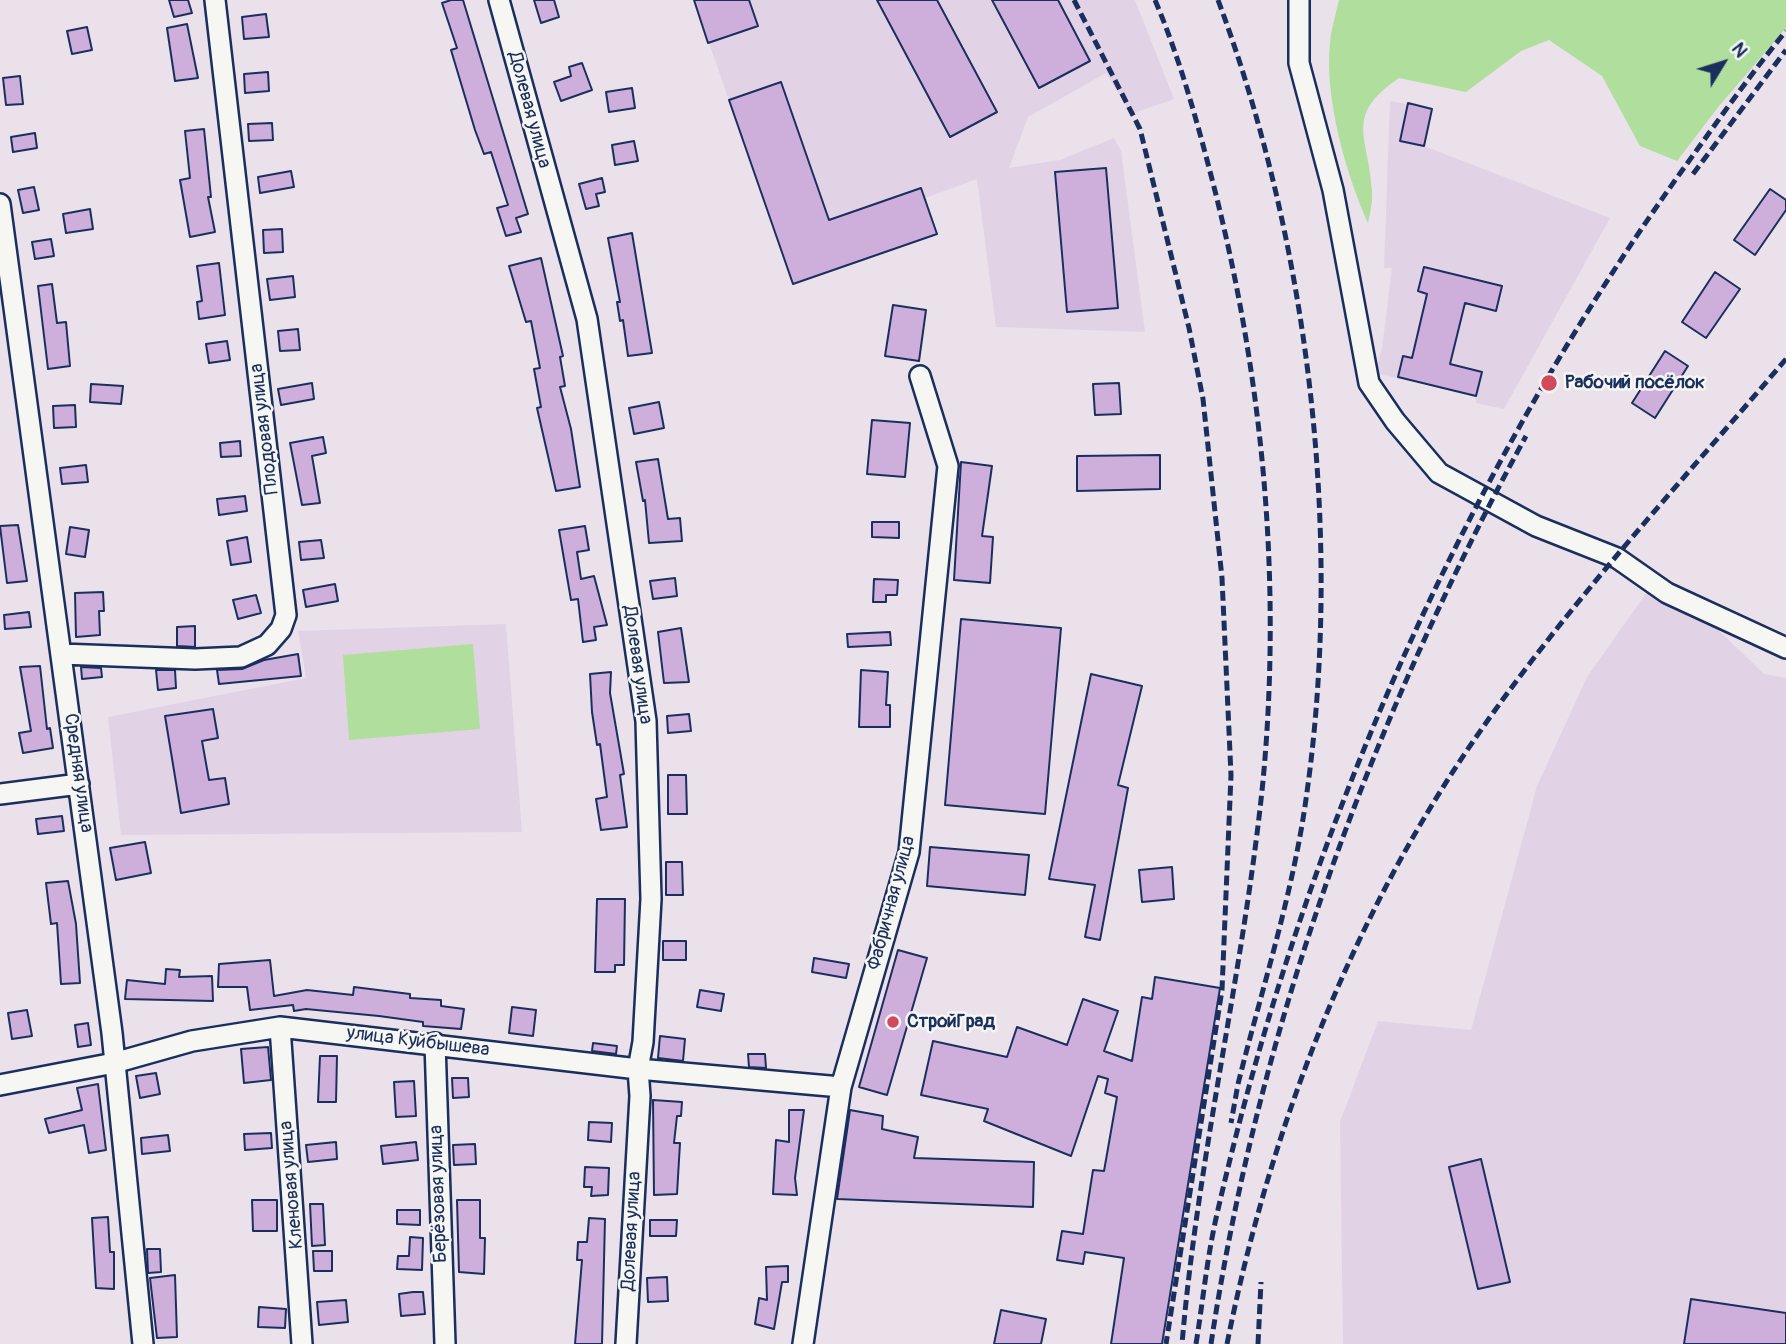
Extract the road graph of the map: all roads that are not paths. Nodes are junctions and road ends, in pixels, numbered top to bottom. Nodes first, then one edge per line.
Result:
1 (215, 0) edge
2 (499, 0) edge
3 (1299, 0) edge
4 (0, 204) edge
5 (920, 376) dead end
6 (1786, 648) edge
7 (61, 654) junction
8 (79, 783) junction
9 (0, 794) edge
10 (280, 1027) junction
11 (435, 1043) junction
12 (114, 1063) junction
13 (638, 1069) junction
14 (0, 1085) edge
15 (841, 1087) junction
16 (144, 1344) edge
17 (302, 1344) edge
18 (445, 1344) edge
19 (626, 1344) edge
20 (803, 1344) edge

1 - 7 street, Плодовая улица
2 - 13 street, Долевая улица
3 - 6 street
4 - 7 street, Средняя улица
5 - 15 street, Фабричная улица
7 - 8 street, Средняя улица
8 - 9 street
8 - 12 street, Средняя улица
10 - 11 street, улица Куйбышева
10 - 12 street, улица Куйбышева
10 - 17 street, Кленовая улица
11 - 13 street, улица Куйбышева
11 - 18 street, Берёзовая улица
12 - 14 street, улица Куйбышева
12 - 16 street, Средняя улица
13 - 15 street, улица Куйбышева
13 - 19 street, Долевая улица
15 - 20 street, Фабричная улица

